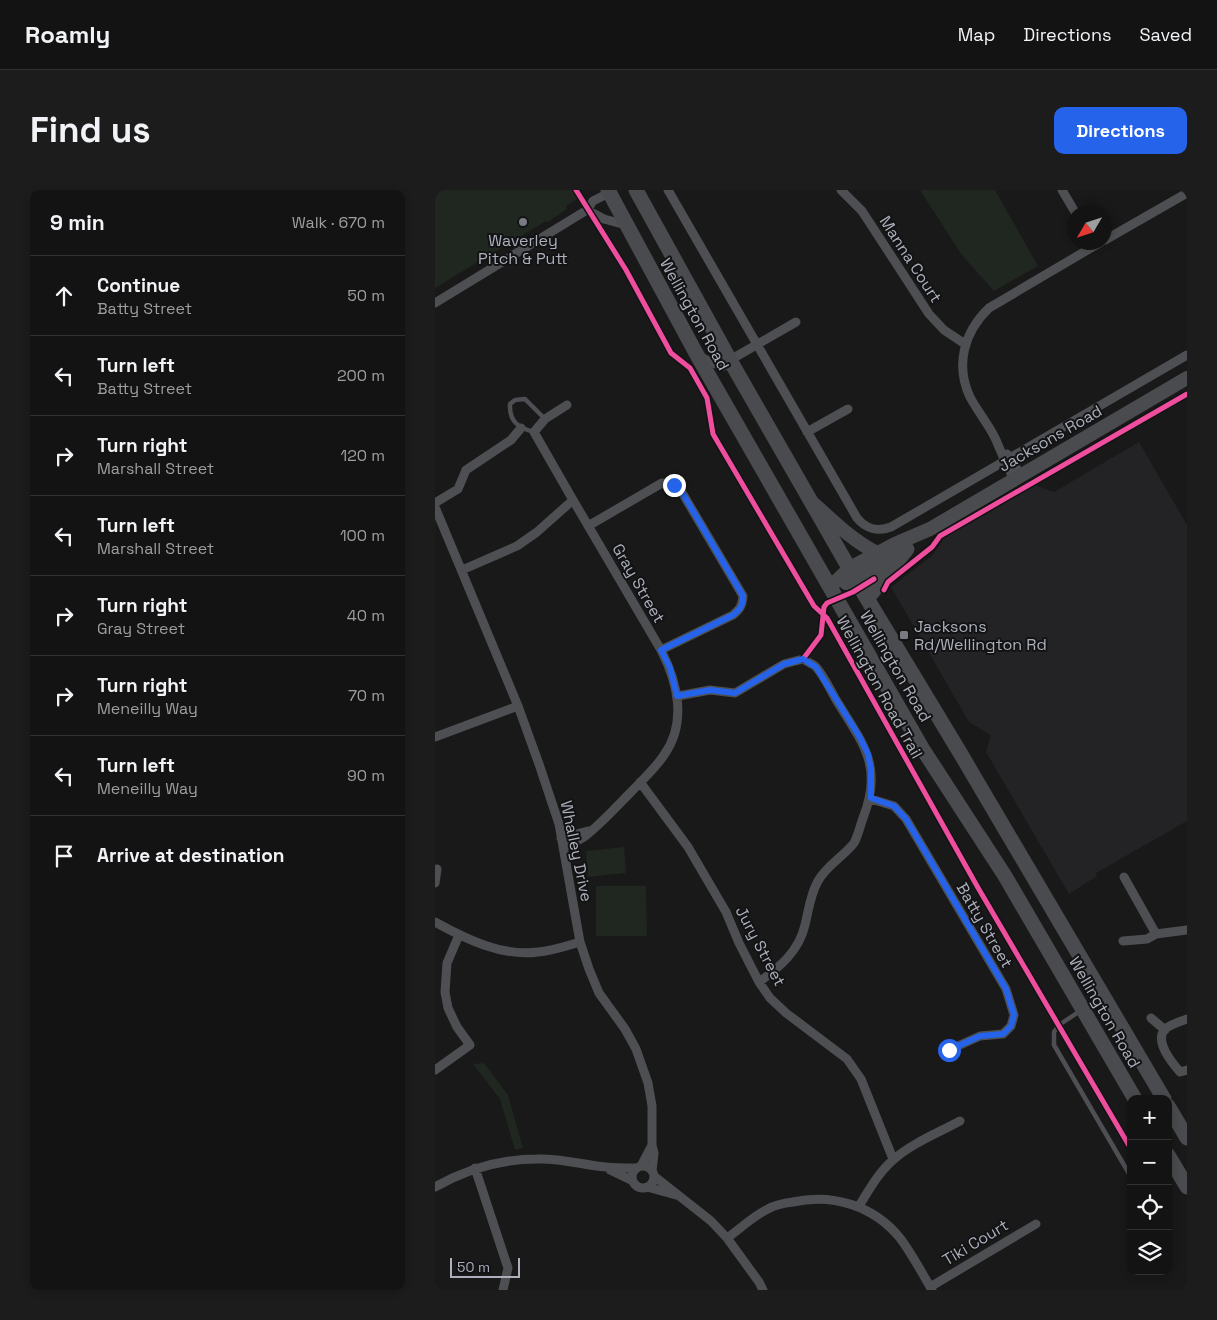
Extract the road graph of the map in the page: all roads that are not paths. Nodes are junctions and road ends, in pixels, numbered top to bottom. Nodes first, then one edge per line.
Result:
1 (636, 190) edge
2 (668, 190) edge
3 (841, 190) edge
4 (1062, 190) edge
5 (611, 191) edge
6 (1187, 193) edge
7 (1071, 205) edge
8 (587, 210) junction
9 (627, 225) junction
10 (1112, 236) edge
11 (1086, 250) edge
12 (684, 274) junction
13 (660, 287) junction
14 (435, 303) edge
15 (796, 322) dead end
16 (967, 341) junction
17 (757, 345) junction
18 (697, 355) junction
19 (1187, 355) edge
20 (731, 362) junction
21 (1187, 378) edge
22 (567, 405) dead end
23 (848, 409) dead end
24 (545, 419) junction
25 (521, 428) junction
26 (534, 432) junction
27 (807, 432) junction
28 (1007, 460) junction
29 (1017, 477) junction
30 (573, 500) junction
31 (810, 501) junction
32 (435, 503) edge
33 (435, 507) edge
34 (588, 526) junction
35 (930, 529) junction
36 (907, 549) junction
37 (877, 553) junction
38 (462, 570) junction
39 (853, 574) junction
40 (831, 586) junction
41 (867, 599) junction
42 (661, 650) junction
43 (677, 696) junction
44 (517, 706) junction
45 (435, 737) edge
46 (638, 784) junction
47 (871, 798) junction
48 (590, 831) junction
49 (561, 838) junction
50 (564, 847) junction
51 (437, 869) dead end
52 (1124, 877) dead end
53 (435, 883) edge
54 (435, 922) edge
55 (1187, 930) edge
56 (1155, 934) junction
57 (459, 935) junction
58 (1123, 941) dead end
59 (580, 942) junction
60 (759, 982) junction
61 (1083, 1009) junction
62 (1151, 1018) dead end
63 (1187, 1019) edge
64 (1165, 1030) junction
65 (949, 1050) dead end
66 (435, 1070) edge
67 (1187, 1070) edge
68 (1133, 1095) edge
69 (1162, 1095) edge
70 (1172, 1113) edge
71 (960, 1121) dead end
72 (1187, 1138) edge
73 (652, 1145) junction
74 (893, 1159) junction
75 (1172, 1165) edge
76 (606, 1167) junction
77 (639, 1167) junction
78 (475, 1168) junction
79 (1127, 1170) edge
80 (653, 1173) junction
81 (633, 1181) junction
82 (435, 1187) edge
83 (647, 1187) junction
84 (1187, 1187) edge
85 (679, 1196) junction
86 (859, 1206) junction
87 (1036, 1224) dead end
88 (727, 1238) junction
89 (931, 1288) edge
90 (503, 1290) edge
91 (763, 1290) edge

1 - 12 highway, Wellington Road
2 - 17 street
3 - 16 street, Manna Court
4 - 7 street
5 - 8 street
5 - 9 highway, Wellington Road
6 - 10 street
8 - 9 street
8 - 14 street
9 - 13 highway, Wellington Road
11 - 16 street
12 - 13 highway
12 - 20 highway, Wellington Road
13 - 18 highway, Wellington Road
15 - 17 street
16 - 28 street
17 - 20 street
17 - 27 street
18 - 20 street
18 - 40 highway, Wellington Road
19 - 28 street
20 - 31 highway, Wellington Road
21 - 29 main road, Jacksons Road
22 - 24 street
23 - 27 street
24 - 25 lane
24 - 26 street
25 - 26 lane
25 - 32 street
26 - 30 street, Gray Street
27 - 28 street
28 - 29 street
29 - 35 main road, Jacksons Road
30 - 34 street, Gray Street
30 - 38 street
31 - 37 main road
31 - 39 highway, Wellington Road
33 - 38 street, Whalley Drive
34 - 42 street, Gray Street
34 - 42 street
35 - 36 main road, Jacksons Road
35 - 37 main road, Jacksons Road
36 - 39 main road, Jacksons Road
36 - 41 highway
37 - 39 main road, Jacksons Road
38 - 44 street, Whalley Drive
39 - 40 main road, Jacksons Road
39 - 41 highway, Wellington Road
40 - 61 highway, Wellington Road
41 - 69 highway, Wellington Road
42 - 43 street, Gray Street
43 - 46 street, Gray Street
43 - 47 street
44 - 45 street
44 - 49 street, Whalley Drive
46 - 48 street, Gray Street
46 - 60 street, Jury Street
47 - 60 street
47 - 65 street, Batty Street
48 - 49 street
48 - 50 street, Gray Street
49 - 50 street, Whalley Drive
50 - 59 street, Whalley Drive
51 - 53 street
52 - 56 street
54 - 57 street
55 - 56 street
56 - 58 street
57 - 59 street
57 - 66 street
59 - 73 street, Whalley Drive
60 - 74 street, Jury Street
61 - 68 highway, Wellington Road
61 - 79 lane
62 - 64 street
63 - 64 street
64 - 67 street
70 - 72 highway
71 - 74 street
73 - 77 street, Whalley Drive
73 - 80 street, Whalley Drive
74 - 86 street
75 - 84 highway
76 - 77 street
76 - 78 street
76 - 81 street
77 - 80 street
77 - 81 street
78 - 82 street
78 - 90 street
80 - 83 street
80 - 85 street
81 - 83 street
83 - 85 street
85 - 88 street
86 - 88 street
86 - 89 street
87 - 89 street, Tiki Court
88 - 91 street

